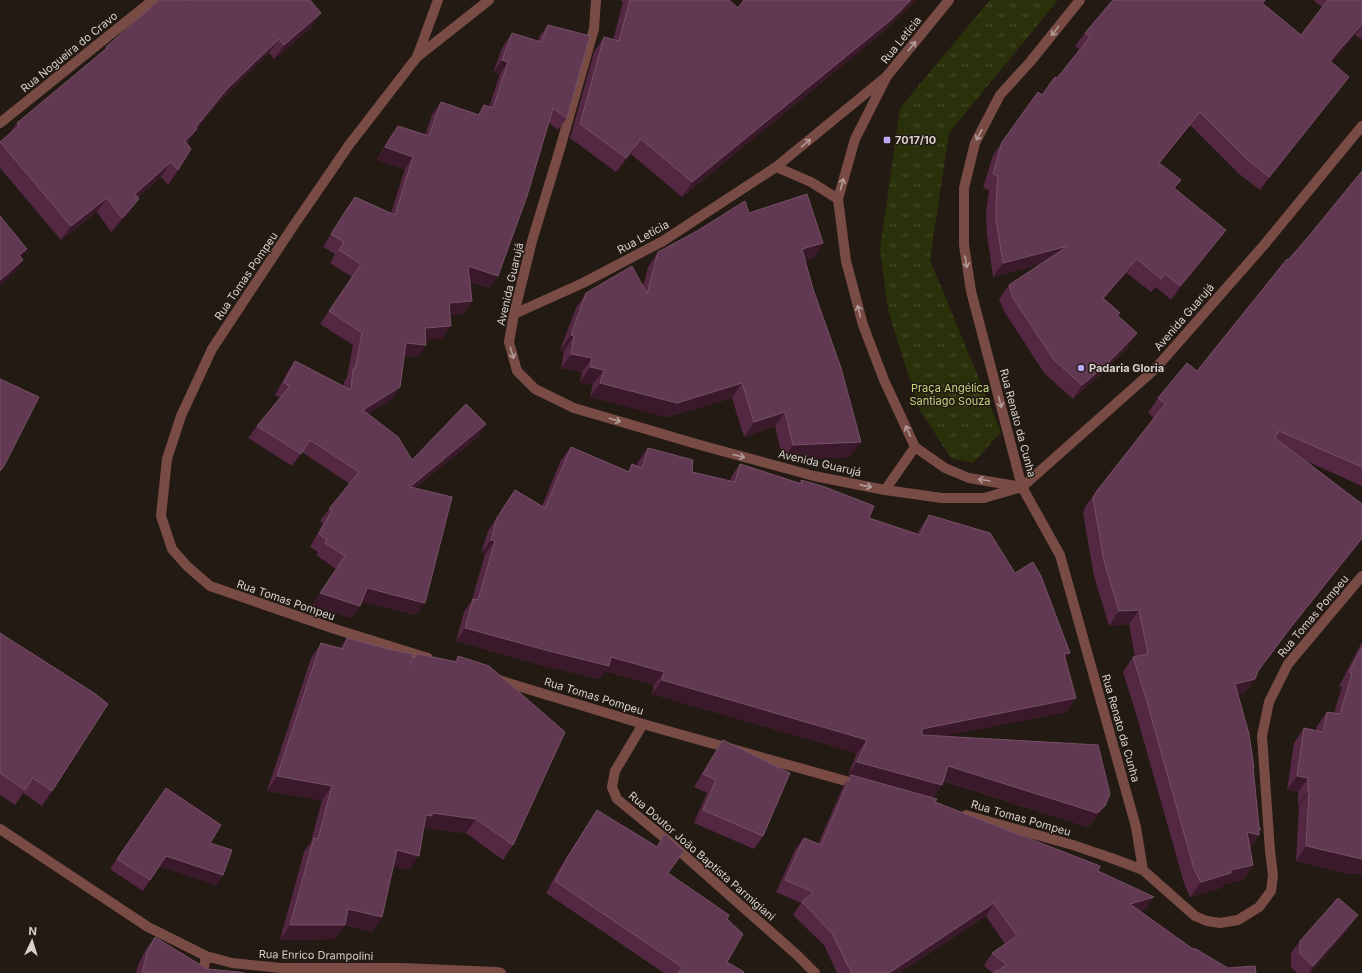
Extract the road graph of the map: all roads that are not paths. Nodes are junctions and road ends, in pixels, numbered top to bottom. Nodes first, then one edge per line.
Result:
1 (153, 0) edge
2 (438, 0) edge
3 (489, 0) edge
4 (596, 0) edge
5 (949, 0) edge
6 (1080, 0) edge
7 (416, 57) junction
8 (887, 76) junction
9 (0, 123) edge
10 (1362, 126) edge
11 (776, 167) junction
12 (838, 199) junction
13 (514, 314) junction
14 (915, 447) junction
15 (1022, 487) junction
16 (885, 490) junction
17 (1362, 576) edge
18 (440, 662) edge
19 (485, 675) edge
20 (643, 724) junction
21 (873, 789) edge
22 (958, 813) edge
23 (0, 829) edge
24 (1143, 870) junction
25 (206, 956) junction
26 (203, 973) edge
27 (501, 973) edge
28 (815, 973) edge

1 - 9 street, Rua Nogueira do Cravo
2 - 7 street, Rua Tomas Pompeu
3 - 7 street
4 - 13 street, Avenida Guarujá
8 -> 5 street, Rua Letícia
6 -> 15 street, Rua Renato da Cunha
7 - 18 street, Rua Tomas Pompeu
11 -> 8 street, Rua Letícia
12 -> 8 street
10 - 15 street, Avenida Guarujá
11 - 12 street
11 - 13 street, Rua Letícia
14 -> 12 street
13 -> 16 street, Avenida Guarujá
15 -> 14 street
14 - 16 street
15 - 16 street, Avenida Guarujá
15 - 24 street, Rua Renato da Cunha
17 - 24 street, Rua Tomas Pompeu
19 - 20 street, Rua Tomas Pompeu
20 - 21 street, Rua Tomas Pompeu
20 - 28 street, Rua Doutor João Baptista Parmigiani
22 - 24 street, Rua Tomas Pompeu
23 - 25 street, Rua Enrico Drampolini
25 - 26 street
25 - 27 street, Rua Enrico Drampolini

